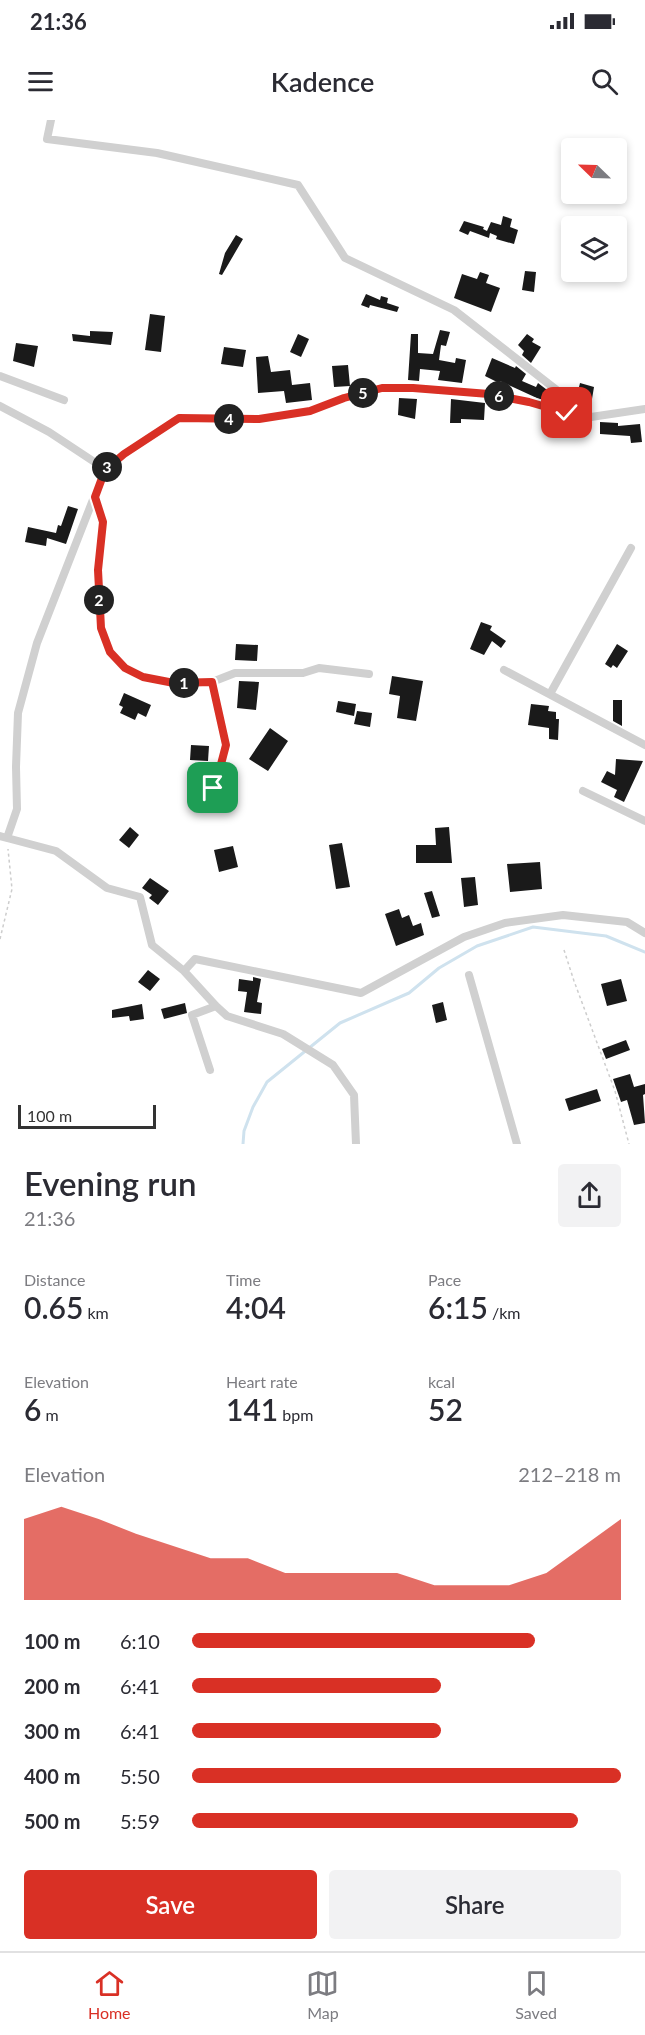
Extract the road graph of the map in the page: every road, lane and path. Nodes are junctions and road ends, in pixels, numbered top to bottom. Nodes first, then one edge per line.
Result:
1 (51, 120) edge
2 (0, 376) edge
3 (64, 400) dead end
4 (0, 406) edge
5 (645, 409) edge
6 (591, 417) junction
7 (105, 470) junction
8 (95, 497) junction
9 (631, 548) dead end
10 (504, 670) dead end
11 (369, 674) dead end
12 (212, 682) junction
13 (550, 694) junction
14 (645, 745) edge
15 (213, 788) dead end
16 (583, 791) dead end
17 (645, 821) edge
18 (3, 837) edge
19 (645, 933) edge
20 (0, 939) edge
21 (564, 950) dead end
22 (184, 970) junction
23 (469, 975) dead end
24 (216, 1006) junction
25 (210, 1070) dead end
26 (356, 1144) edge
27 (517, 1144) edge
28 (629, 1144) edge

1 - 6 street
2 - 3 street
4 - 7 street
5 - 6 street
6 - 7 street
7 - 8 street
8 - 12 street
8 - 18 street
9 - 13 street
10 - 13 street
11 - 12 street
12 - 15 street
13 - 14 street
16 - 17 street
18 - 20 path
18 - 22 street
19 - 22 street
21 - 28 path
22 - 24 street
23 - 27 street
24 - 25 street
24 - 26 street

